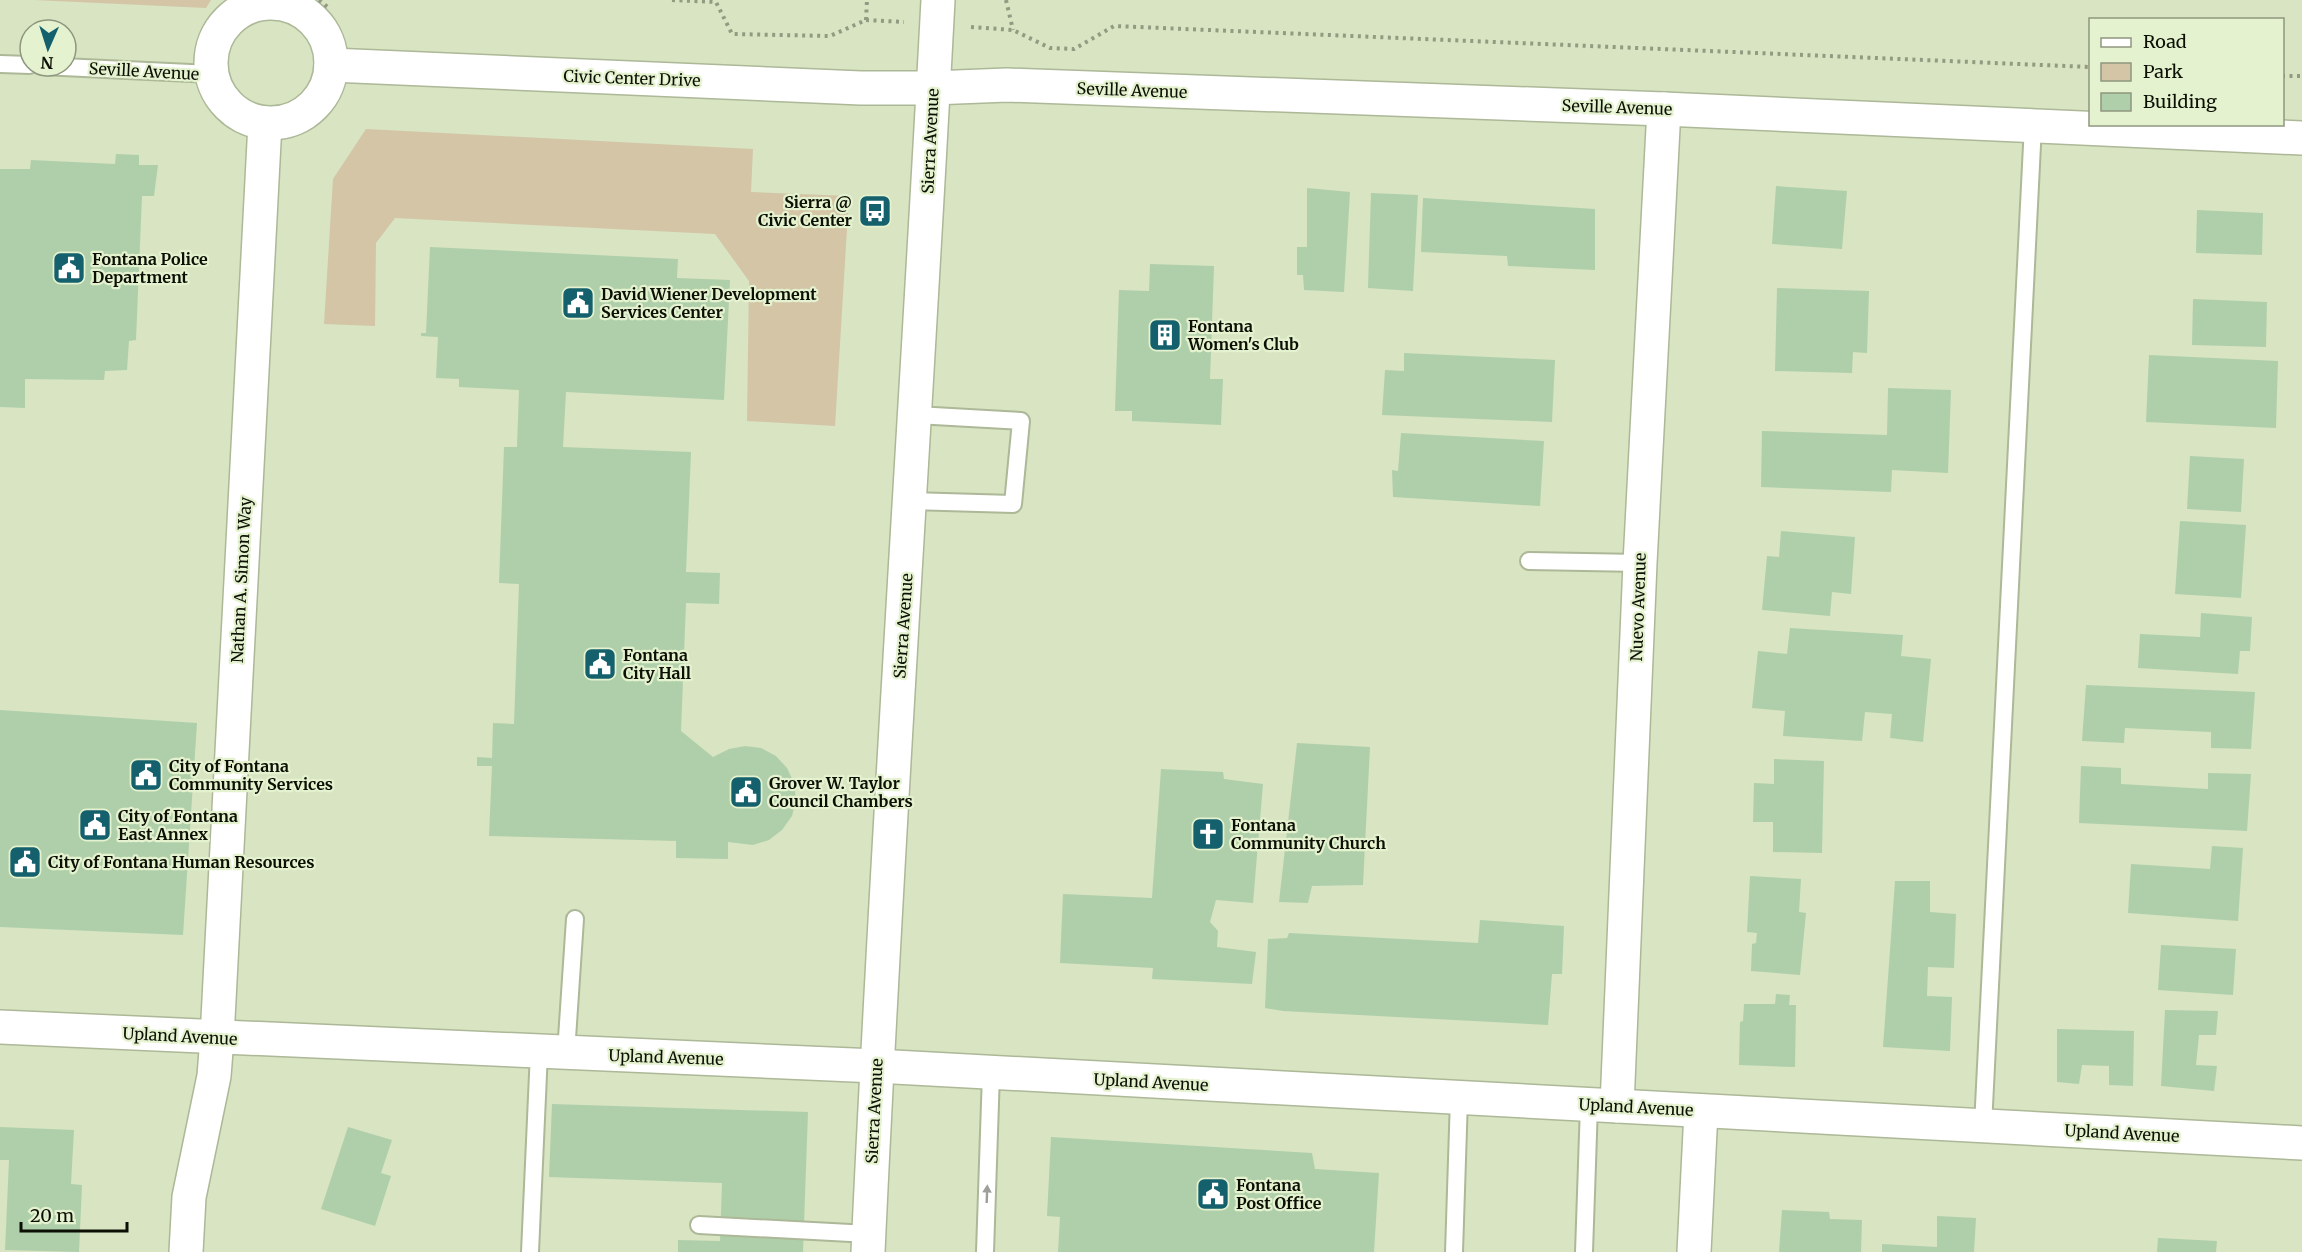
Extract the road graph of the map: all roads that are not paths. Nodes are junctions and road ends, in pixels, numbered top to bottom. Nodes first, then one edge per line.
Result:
1 (938, 0) edge
2 (272, 2) edge
3 (0, 64) edge
4 (18, 65) edge
5 (331, 65) junction
6 (78, 68) edge
7 (212, 74) junction
8 (933, 88) junction
9 (1664, 109) junction
10 (265, 123) junction
11 (2033, 125) junction
12 (2302, 138) edge
13 (916, 415) junction
14 (910, 501) junction
15 (1529, 561) dead end
16 (1640, 563) junction
17 (575, 918) dead end
18 (0, 1027) edge
19 (218, 1038) junction
20 (553, 1053) junction
21 (876, 1066) junction
22 (991, 1073) junction
23 (1459, 1098) junction
24 (1603, 1106) junction
25 (1701, 1111) junction
26 (1983, 1126) junction
27 (2302, 1143) edge
28 (699, 1225) dead end
29 (869, 1243) edge
30 (186, 1252) edge
31 (530, 1252) edge
32 (985, 1252) edge
33 (1454, 1252) edge
34 (1584, 1252) edge
35 (1694, 1252) edge

1 - 8 street, Sierra Avenue
2 - 5 street
2 - 7 street
3 - 4 lane
5 - 8 street, Civic Center Drive
5 - 10 street
6 - 7 lane, Seville Avenue
7 - 10 street
8 - 9 street, Seville Avenue
8 - 13 street, Sierra Avenue
9 - 11 street, Seville Avenue
9 - 16 street, Nuevo Avenue
10 - 19 street, Nathan A. Simon Way
11 - 12 street, Seville Avenue
11 - 26 lane
13 - 14 street, Sierra Avenue
13 - 14 lane
14 - 21 street, Sierra Avenue
15 - 16 lane
16 - 24 street, Nuevo Avenue
17 - 20 lane
18 - 19 street, Upland Avenue
19 - 20 street, Upland Avenue
19 - 30 street, Nathan A. Simon Way
20 - 21 street, Upland Avenue
20 - 31 lane
21 - 22 street, Upland Avenue
21 - 29 street, Sierra Avenue
22 - 23 street, Upland Avenue
32 -> 22 lane
23 - 24 street, Upland Avenue
23 - 33 lane
24 - 25 street, Upland Avenue
24 - 34 lane
25 - 26 street, Upland Avenue
25 - 35 street
26 - 27 street, Upland Avenue
28 - 29 lane

